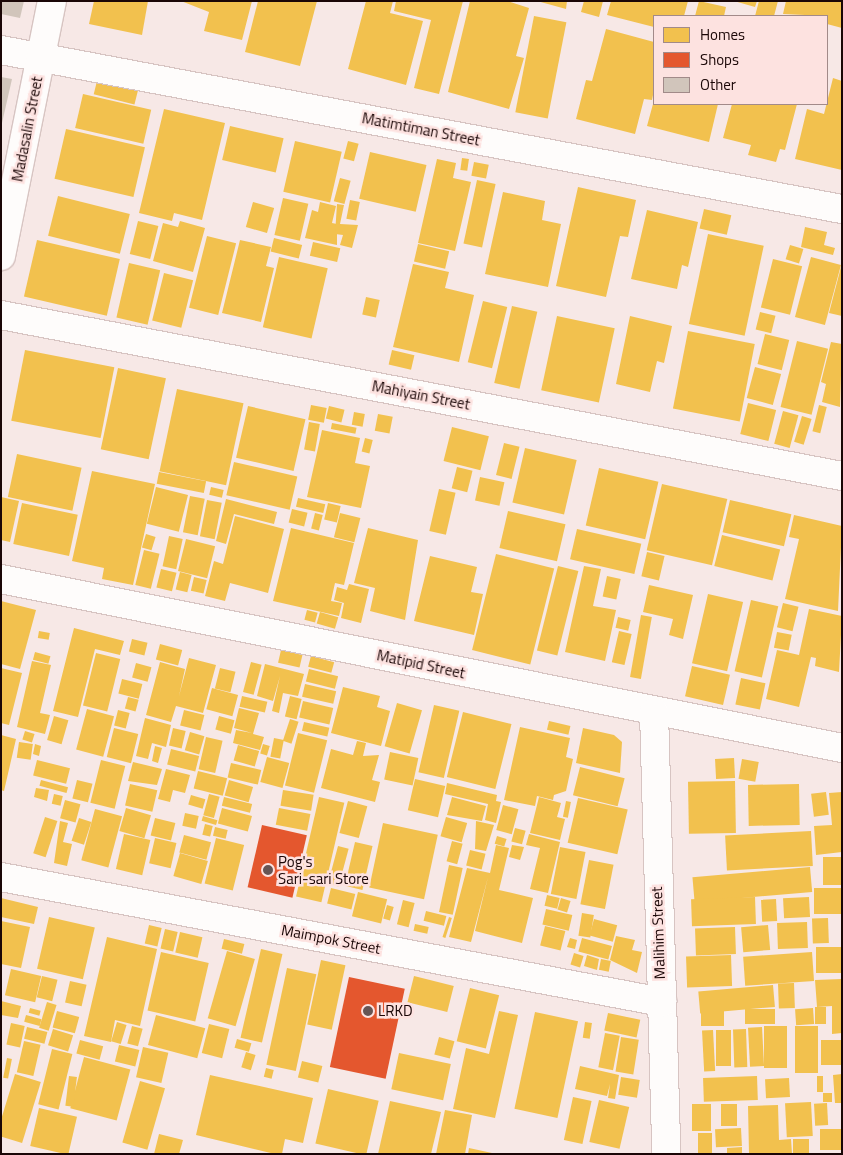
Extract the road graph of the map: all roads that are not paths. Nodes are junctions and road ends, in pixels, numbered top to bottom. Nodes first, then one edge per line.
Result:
1 (52, 1) edge
2 (1, 50) edge
3 (42, 58) junction
4 (842, 209) edge
5 (1, 256) edge
6 (1, 315) edge
7 (842, 476) edge
8 (1, 579) edge
9 (654, 712) junction
10 (842, 748) edge
11 (1, 877) edge
12 (662, 1002) junction
13 (666, 1154) edge

1 - 3 street, Madasalin Street
2 - 3 street, Matimtiman Street
3 - 4 street, Matimtiman Street
3 - 5 street, Madasalin Street
6 - 7 street, Mahiyain Street
8 - 9 street, Matipid Street
9 - 10 street, Matipid Street
9 - 12 street, Malihim Street
11 - 12 street, Maimpok Street
12 - 13 street, Malihim Street

